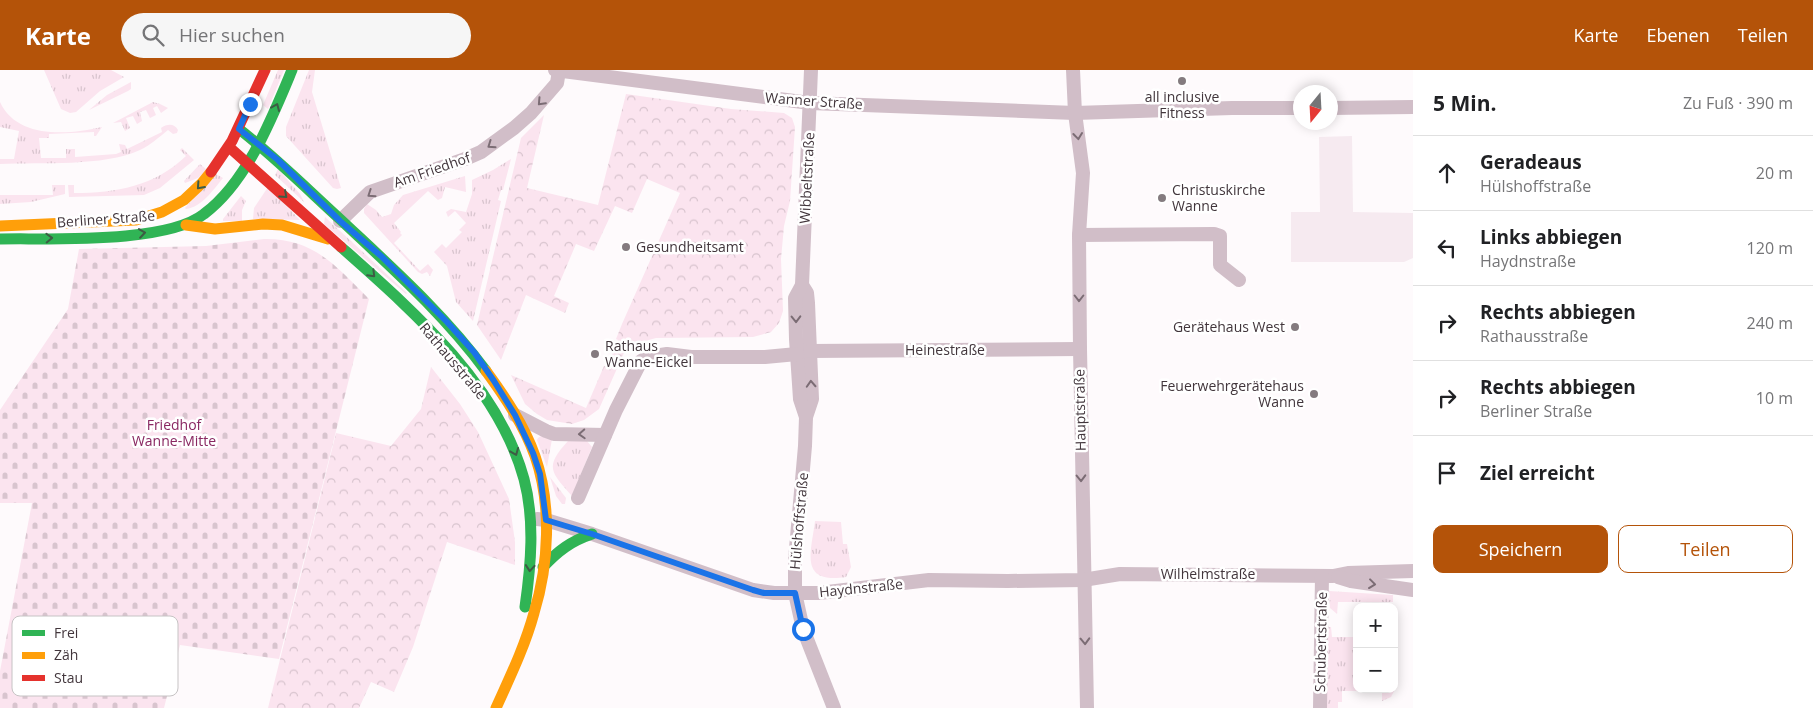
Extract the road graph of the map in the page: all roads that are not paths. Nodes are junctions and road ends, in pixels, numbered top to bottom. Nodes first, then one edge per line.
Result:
1 (265, 70) edge
2 (292, 70) edge
3 (555, 70) edge
4 (811, 70) edge
5 (1074, 70) edge
6 (559, 71) edge
7 (810, 103) junction
8 (1413, 107) edge
9 (1293, 108) edge
10 (1338, 108) edge
11 (1075, 113) junction
12 (239, 129) junction
13 (258, 143) junction
14 (229, 147) junction
15 (247, 163) junction
16 (340, 221) junction
17 (186, 225) junction
18 (0, 226) edge
19 (1079, 235) junction
20 (0, 239) edge
21 (336, 242) junction
22 (1239, 280) dead end
23 (422, 296) junction
24 (408, 309) junction
25 (1080, 349) junction
26 (803, 352) junction
27 (515, 415) junction
28 (605, 435) junction
29 (578, 498) dead end
30 (530, 519) junction
31 (546, 520) junction
32 (592, 534) junction
33 (543, 567) junction
34 (1413, 571) edge
35 (1327, 576) junction
36 (1083, 580) junction
37 (1413, 590) edge
38 (795, 593) junction
39 (487, 708) edge
40 (496, 708) edge
41 (834, 708) edge
42 (1087, 708) edge
43 (1320, 708) edge

1 - 12 street, Berliner Straße
13 -> 2 street, Berliner Straße
3 - 6 street, Wanner Straße
4 - 7 street, Wibbeltstraße
5 - 11 street, Hauptstraße
6 - 7 street, Wanner Straße
6 -> 16 street, Am Friedhof
7 - 11 street, Wanner Straße
7 - 26 street, Wibbeltstraße
8 - 10 street
9 - 11 street
11 -> 19 street, Hauptstraße
12 - 13 street
12 - 14 street, Berliner Straße
13 - 15 street, Berliner Straße
13 - 16 street, Rathausstraße
14 - 15 street
14 -> 18 street, Berliner Straße
15 - 17 street, Berliner Straße
15 -> 21 street, Rathausstraße
16 - 23 street, Rathausstraße
20 -> 17 street, Berliner Straße
17 - 21 street
19 - 22 street
19 -> 25 street, Hauptstraße
21 -> 24 street, Rathausstraße
23 - 24 street
23 - 27 street, Rathausstraße
24 -> 30 street, Rathausstraße
25 - 26 street, Heinestraße
25 -> 36 street, Hauptstraße
26 - 28 street, Heinestraße
26 - 38 street, Hülshoffstraße
28 -> 27 street
27 - 31 street, Rathausstraße
28 - 29 street
30 - 31 street, Haydnstraße
30 -> 39 street, Rathausstraße
31 - 32 street, Haydnstraße
31 - 33 street, Rathausstraße
32 - 33 street
32 - 38 street, Haydnstraße
33 - 40 street, Rathausstraße
34 - 35 street, Wilhelmstraße
35 - 36 street, Wilhelmstraße
35 -> 37 street, Wilhelmstraße
35 - 43 street, Schubertstraße
36 - 38 street, Haydnstraße
36 -> 42 street, Hauptstraße
38 - 41 street, Hülshoffstraße

